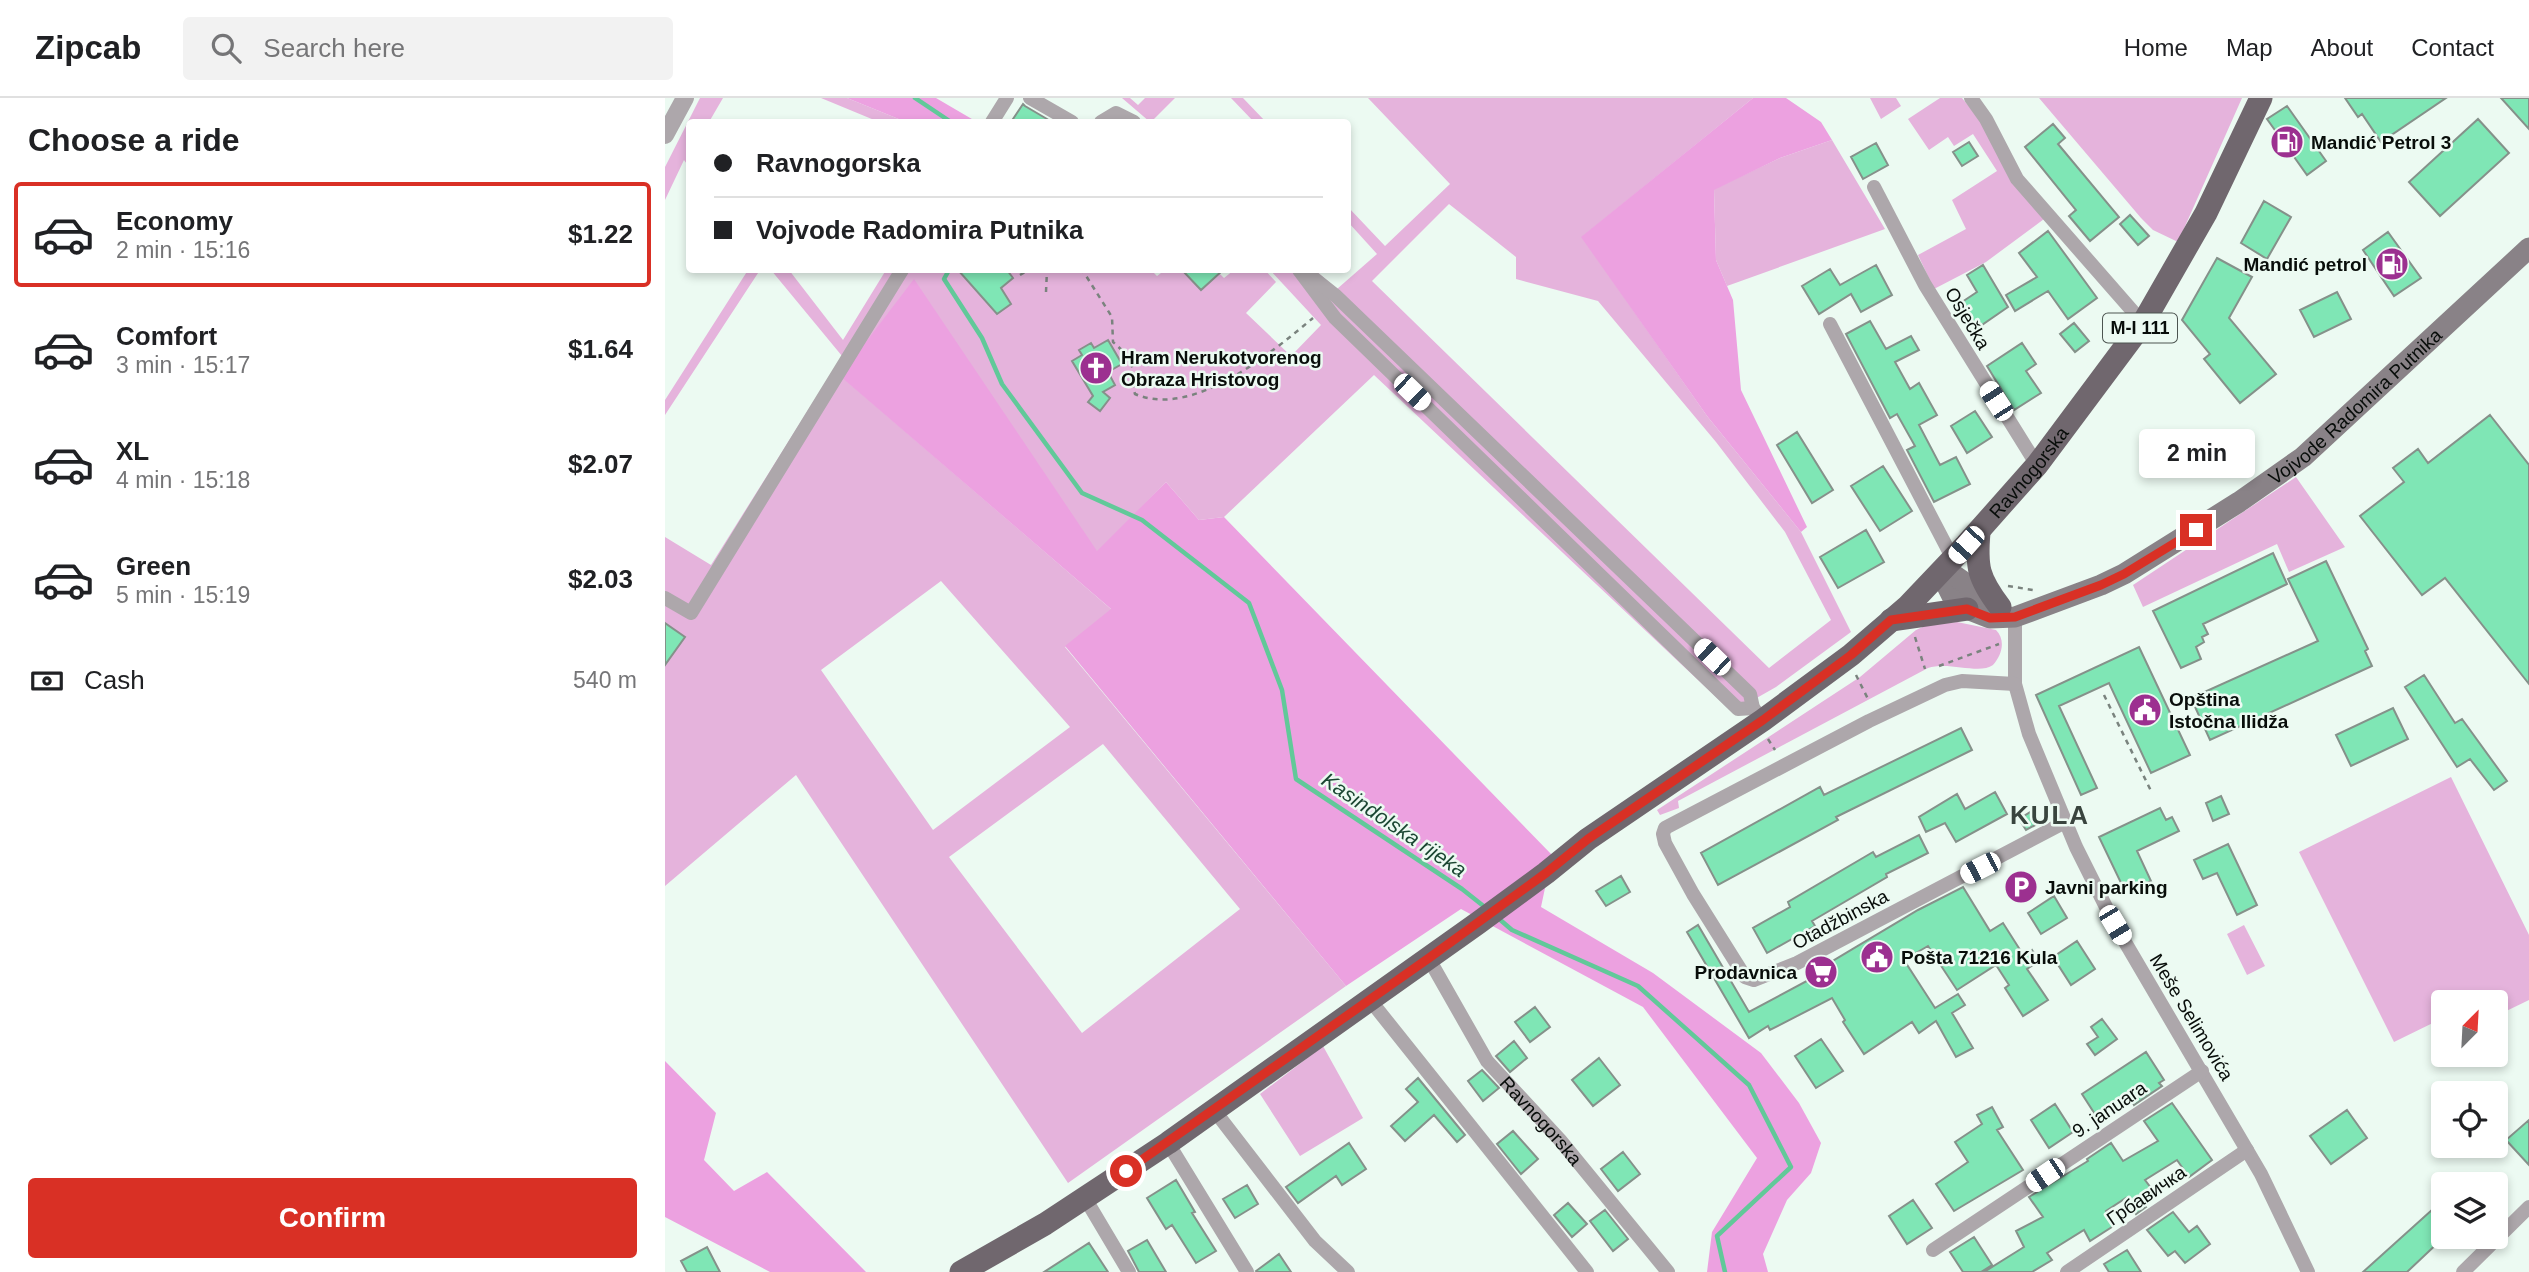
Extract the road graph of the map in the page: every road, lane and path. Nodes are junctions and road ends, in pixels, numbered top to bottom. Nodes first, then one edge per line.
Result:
1 (684, 98) edge
2 (1007, 98) edge
3 (1030, 98) edge
4 (1971, 98) edge
5 (2261, 98) edge
6 (994, 119) edge
7 (1067, 119) edge
8 (1106, 119) edge
9 (1128, 119) edge
10 (665, 135) edge
11 (1874, 187) dead end
12 (2529, 248) edge
13 (900, 273) edge
14 (1023, 273) edge
15 (1047, 273) edge
16 (1084, 273) edge
17 (1303, 273) edge
18 (1020, 275) dead end
19 (1046, 292) dead end
20 (1313, 318) dead end
21 (2143, 323) junction
22 (1830, 324) dead end
23 (2037, 465) junction
24 (1979, 531) junction
25 (1949, 564) junction
26 (2041, 590) dead end
27 (665, 598) edge
28 (2006, 603) junction
29 (1967, 609) junction
30 (1901, 624) junction
31 (2005, 642) dead end
32 (1940, 666) dead end
33 (1925, 669) dead end
34 (1856, 675) dead end
35 (2015, 684) junction
36 (2104, 695) dead end
37 (1869, 701) dead end
38 (1760, 720) junction
39 (1775, 750) dead end
40 (2152, 793) dead end
41 (2065, 822) junction
42 (1429, 958) junction
43 (1370, 1000) junction
44 (2202, 1071) junction
45 (1214, 1110) junction
46 (1168, 1143) junction
47 (2247, 1150) junction
48 (1085, 1198) junction
49 (2529, 1208) edge
50 (1933, 1250) dead end
51 (968, 1271) edge
52 (1129, 1272) edge
53 (1247, 1272) edge
54 (1348, 1272) edge
55 (1587, 1272) edge
56 (1668, 1272) edge
57 (2067, 1272) edge
58 (2308, 1272) edge
59 (2463, 1272) edge

1 - 10 street
2 - 6 street
3 - 7 street
4 - 21 street
5 - 21 main road, Ravnogorska / M-I 111
8 - 9 street
11 - 23 street, Osječka
12 - 28 main road, Vojvode Radomira Putnika
13 - 27 street
14 - 18 path
15 - 19 path
16 - 20 path
17 - 38 street
21 - 23 main road, Ravnogorska / M-I 111
22 - 25 street
23 - 24 main road, Ravnogorska / M-I 111
24 - 25 main road, Ravnogorska / M-I 111
24 - 28 main road
25 - 28 main road
25 - 29 main road
25 - 30 main road, Ravnogorska / M-I 111
26 - 28 path
28 - 29 main road, Vojvode Radomira Putnika
28 - 35 street, Meše Selimovića
29 - 30 main road
30 - 33 path
30 - 38 main road, Ravnogorska / M-I 111
31 - 32 path
34 - 37 path
35 - 41 street, Meše Selimovića
35 - 41 street, Otadžbinska
36 - 40 path
38 - 39 path
38 - 42 main road, Ravnogorska / M-I 111
41 - 44 street, Meše Selimovića
42 - 43 main road, Ravnogorska / M-I 111
42 - 56 street, Ravnogorska
43 - 45 main road, Ravnogorska / M-I 111
43 - 55 street
44 - 47 street, Meše Selimovića
44 - 50 street, 9. januara
45 - 46 main road, Ravnogorska / M-I 111
45 - 54 street
46 - 48 main road, Ravnogorska / M-I 111
46 - 53 street
47 - 57 street, Грбавичка
47 - 58 street, Meše Selimovića
48 - 51 main road, Ravnogorska / M-I 111
48 - 52 street
49 - 59 street

